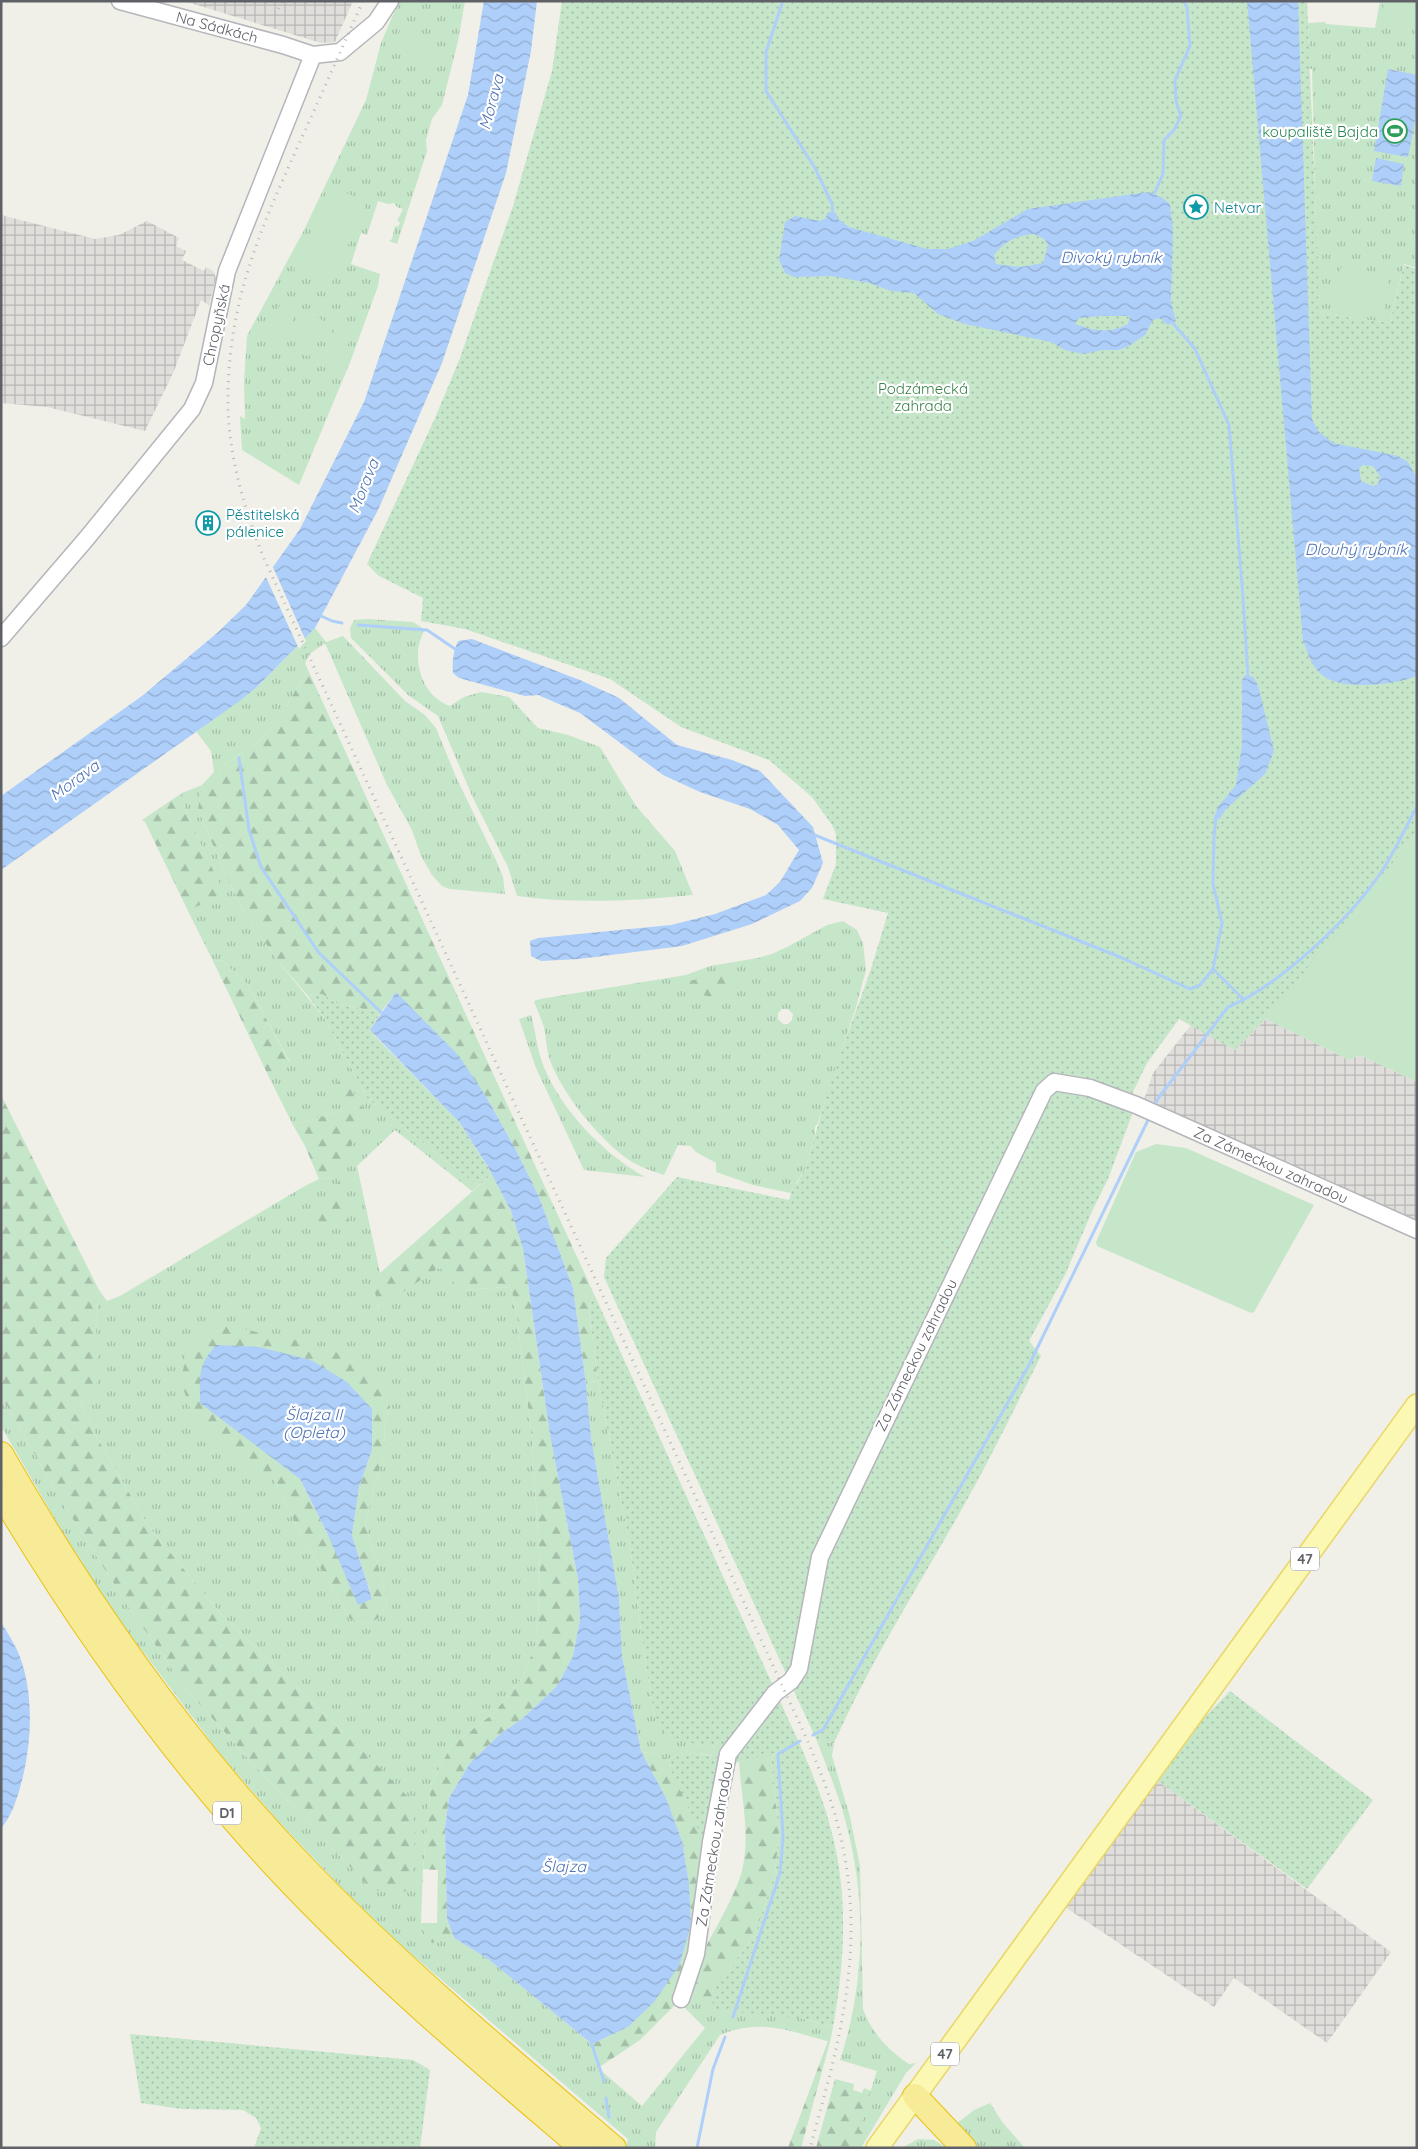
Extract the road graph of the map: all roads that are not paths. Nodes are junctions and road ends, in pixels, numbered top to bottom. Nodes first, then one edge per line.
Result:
1 (120, 1) edge
2 (390, 1) edge
3 (313, 56) junction
4 (1, 638) edge
5 (1417, 1230) edge
6 (1417, 1405) edge
7 (1, 1454) edge
8 (1, 1493) edge
9 (681, 1999) dead end
10 (915, 2096) junction
11 (537, 2109) junction
12 (623, 2147) edge
13 (575, 2148) edge
14 (582, 2148) edge
15 (877, 2148) edge
16 (964, 2148) edge

1 - 3 street, Na Sádkách
2 - 3 street
3 - 4 street, Chropyňská
5 - 9 street, Za Zámeckou zahradou
6 - 10 main road, 47
7 - 12 highway, D1
8 - 11 highway, D1
10 - 15 main road, 47
10 - 16 highway
11 - 13 highway
11 - 14 highway, D1

